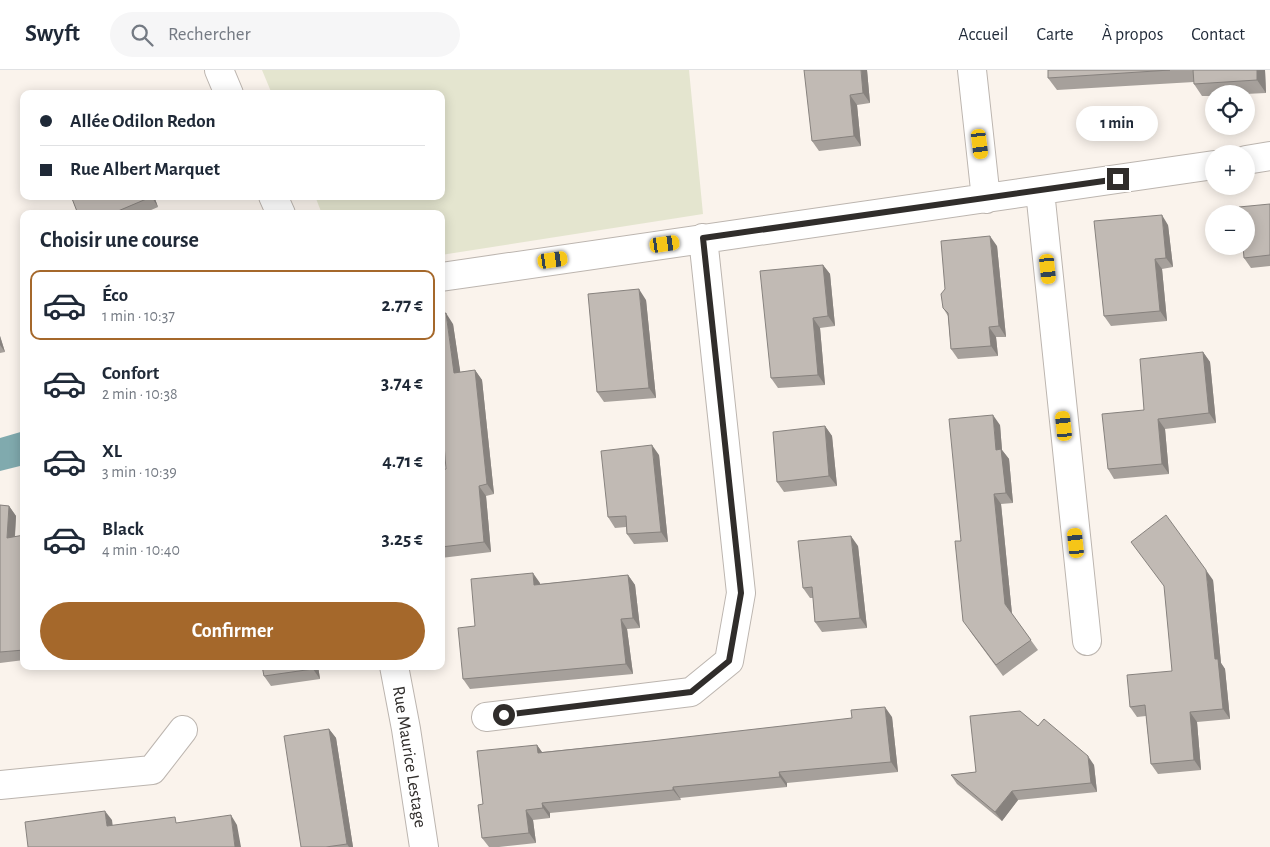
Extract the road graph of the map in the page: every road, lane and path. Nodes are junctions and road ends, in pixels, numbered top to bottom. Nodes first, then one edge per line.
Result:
1 (219, 70) edge
2 (972, 70) edge
3 (227, 90) edge
4 (1270, 156) edge
5 (1255, 158) edge
6 (1205, 166) edge
7 (1040, 191) junction
8 (986, 199) junction
9 (703, 238) junction
10 (445, 276) edge
11 (1086, 641) dead end
12 (395, 670) edge
13 (486, 717) dead end
14 (183, 730) dead end
15 (0, 785) edge
16 (424, 847) edge

1 - 3 street
2 - 8 street
4 - 5 street
6 - 7 street
7 - 8 street
7 - 11 street
8 - 9 street
9 - 10 street
9 - 13 street
12 - 16 street, Rue Maurice Lestage
14 - 15 street

